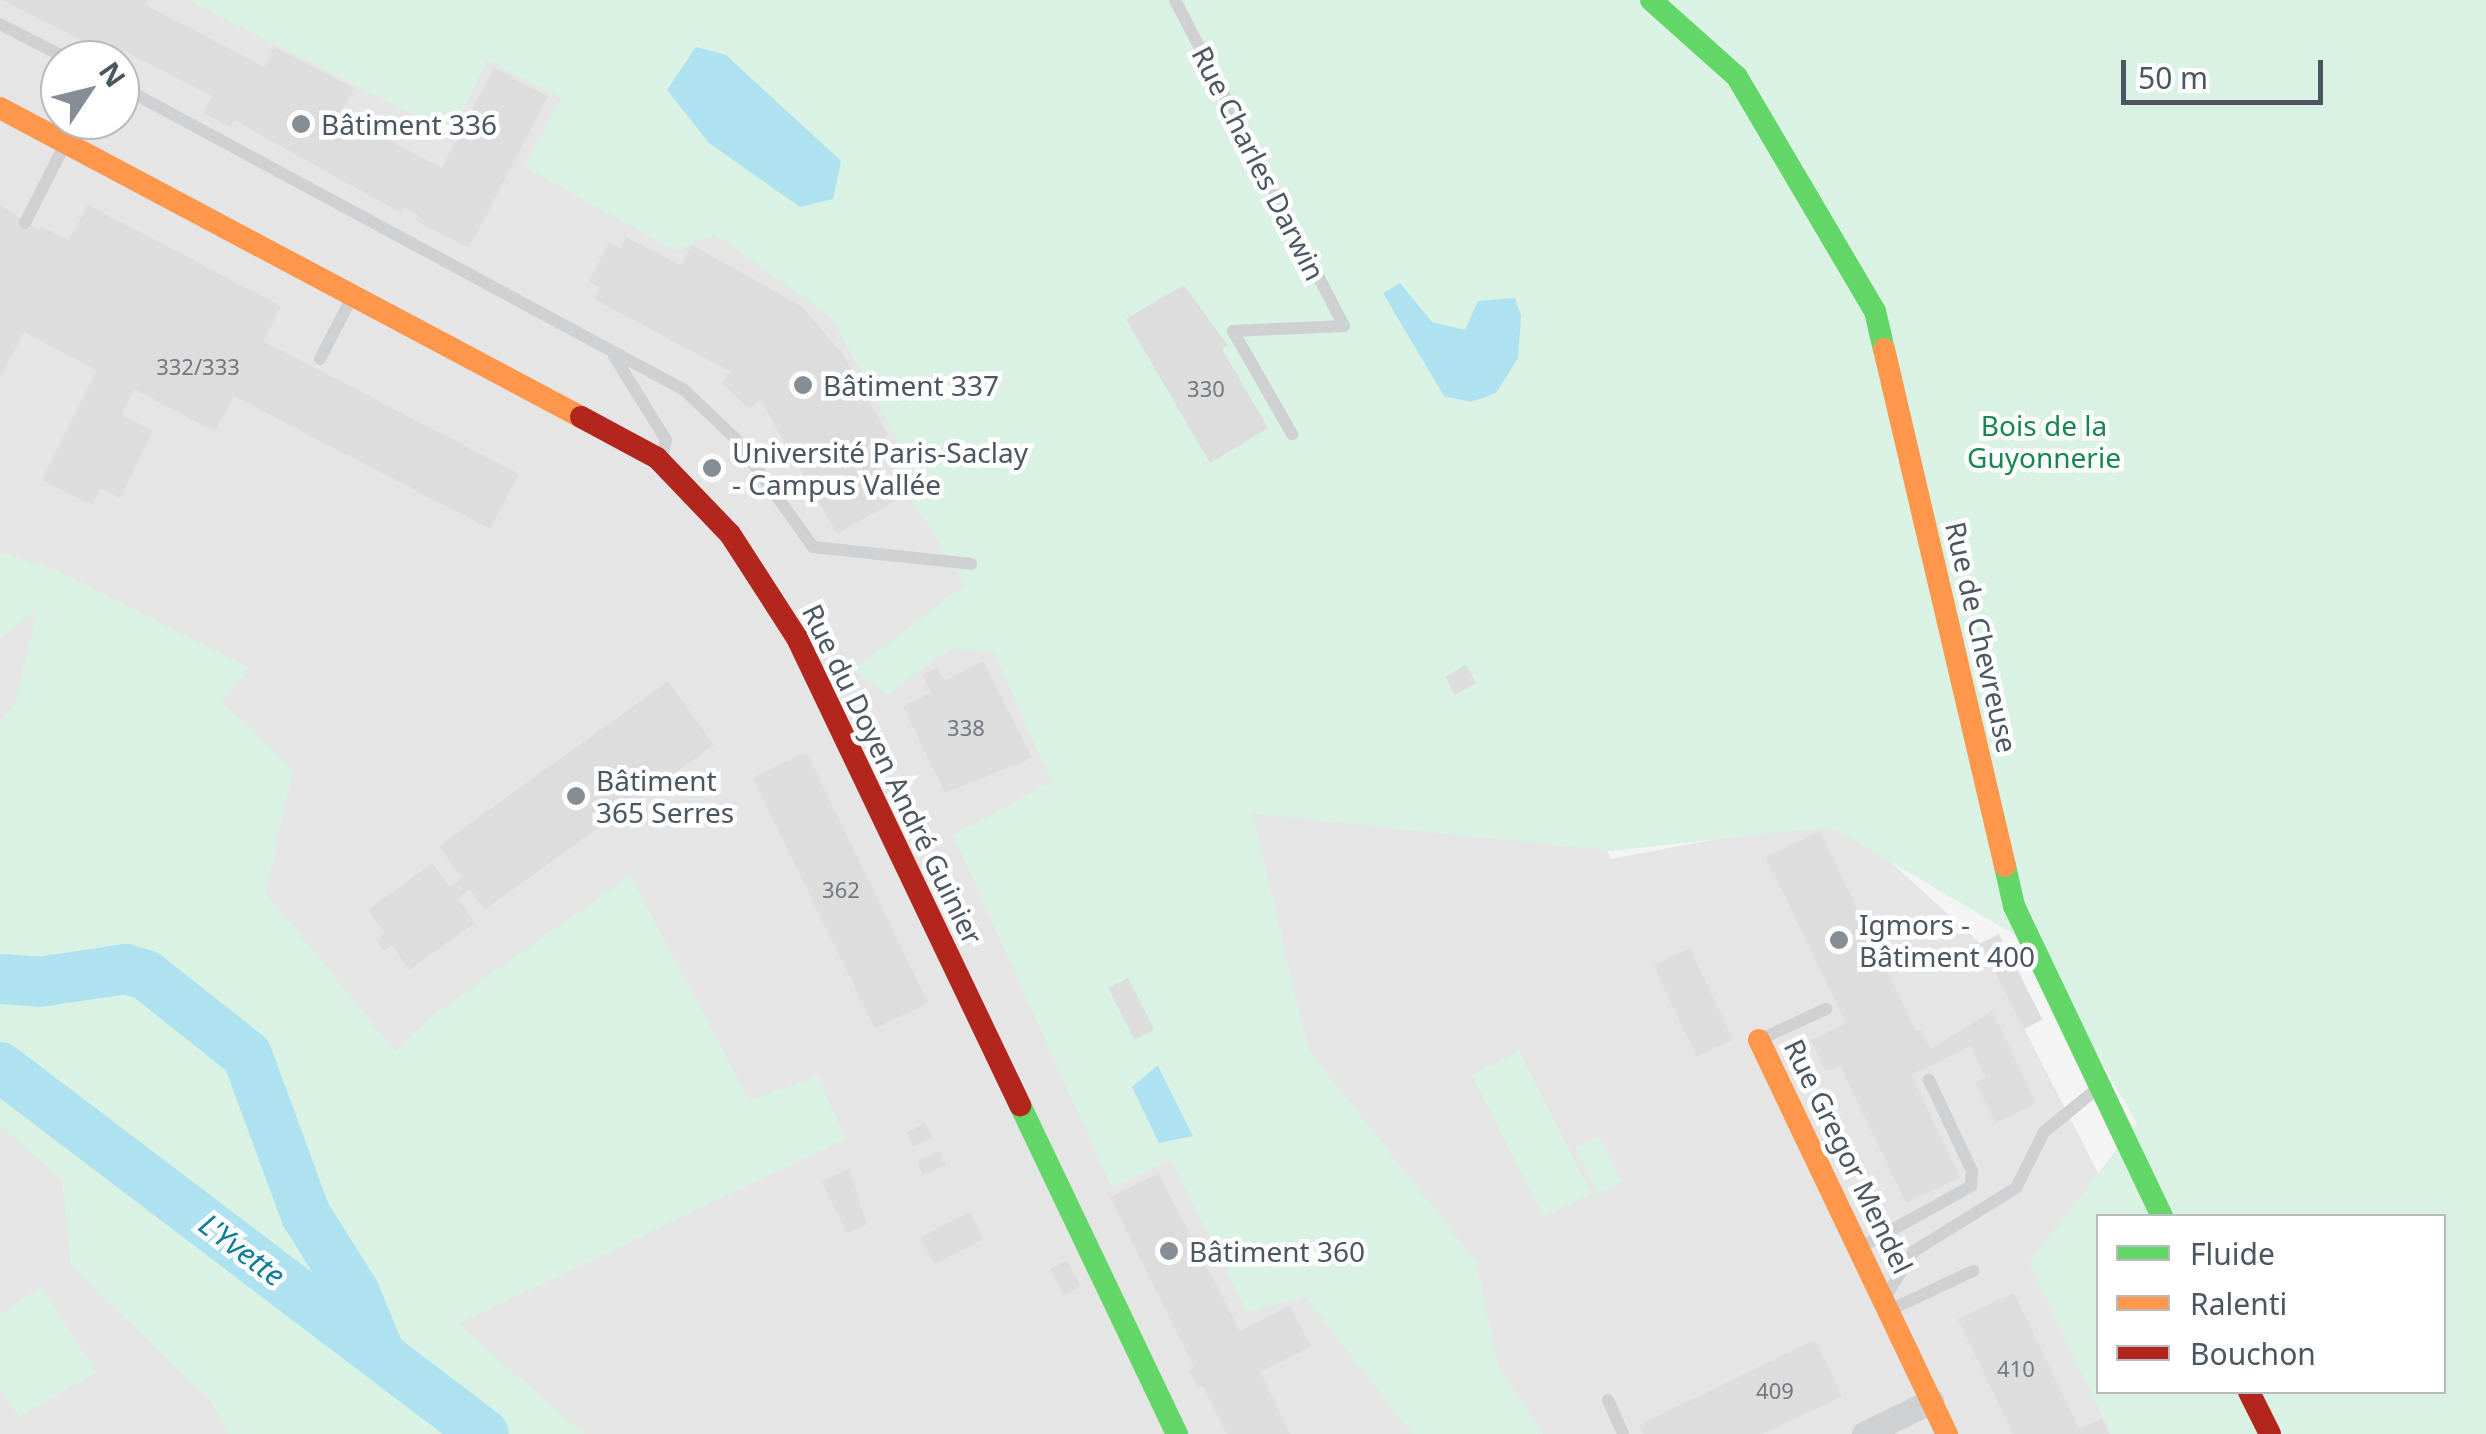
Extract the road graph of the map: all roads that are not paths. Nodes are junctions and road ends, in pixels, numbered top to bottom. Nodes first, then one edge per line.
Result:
1 (1175, 0) edge
2 (1651, 0) edge
3 (0, 24) edge
4 (40, 45) edge
5 (140, 97) edge
6 (0, 108) edge
7 (66, 142) junction
8 (24, 223) dead end
9 (353, 294) junction
10 (608, 348) junction
11 (320, 358) dead end
12 (1292, 434) dead end
13 (657, 458) junction
14 (971, 564) dead end
15 (1826, 1009) dead end
16 (1759, 1040) joint
17 (1929, 1080) dead end
18 (2098, 1088) junction
19 (2161, 1214) edge
20 (1861, 1246) junction
21 (1974, 1271) dead end
22 (1887, 1304) junction
23 (2250, 1394) edge
24 (1608, 1400) dead end
25 (1931, 1401) junction
26 (1178, 1434) edge
27 (1623, 1434) edge
28 (1864, 1434) edge
29 (1947, 1434) edge
30 (2270, 1434) edge

1 - 12 lane, Rue Charles Darwin
2 - 18 street, Rue de Chevreuse
3 - 4 lane
5 - 10 lane
6 - 7 street, Rue du Doyen André Guinier
7 - 8 lane
7 - 9 street, Rue du Doyen André Guinier
9 - 11 lane
9 - 13 street, Rue du Doyen André Guinier
10 - 13 lane
10 - 14 lane
13 - 26 street, Rue du Doyen André Guinier
15 - 16 lane
16 - 20 street, Rue Gregor Mendel
17 - 20 lane
18 - 19 street, Rue de Chevreuse
18 - 22 lane
20 - 22 street, Rue Gregor Mendel
21 - 22 lane
22 - 25 street, Rue Gregor Mendel
23 - 30 street
24 - 27 lane
25 - 28 street
25 - 29 street, Rue Gregor Mendel

